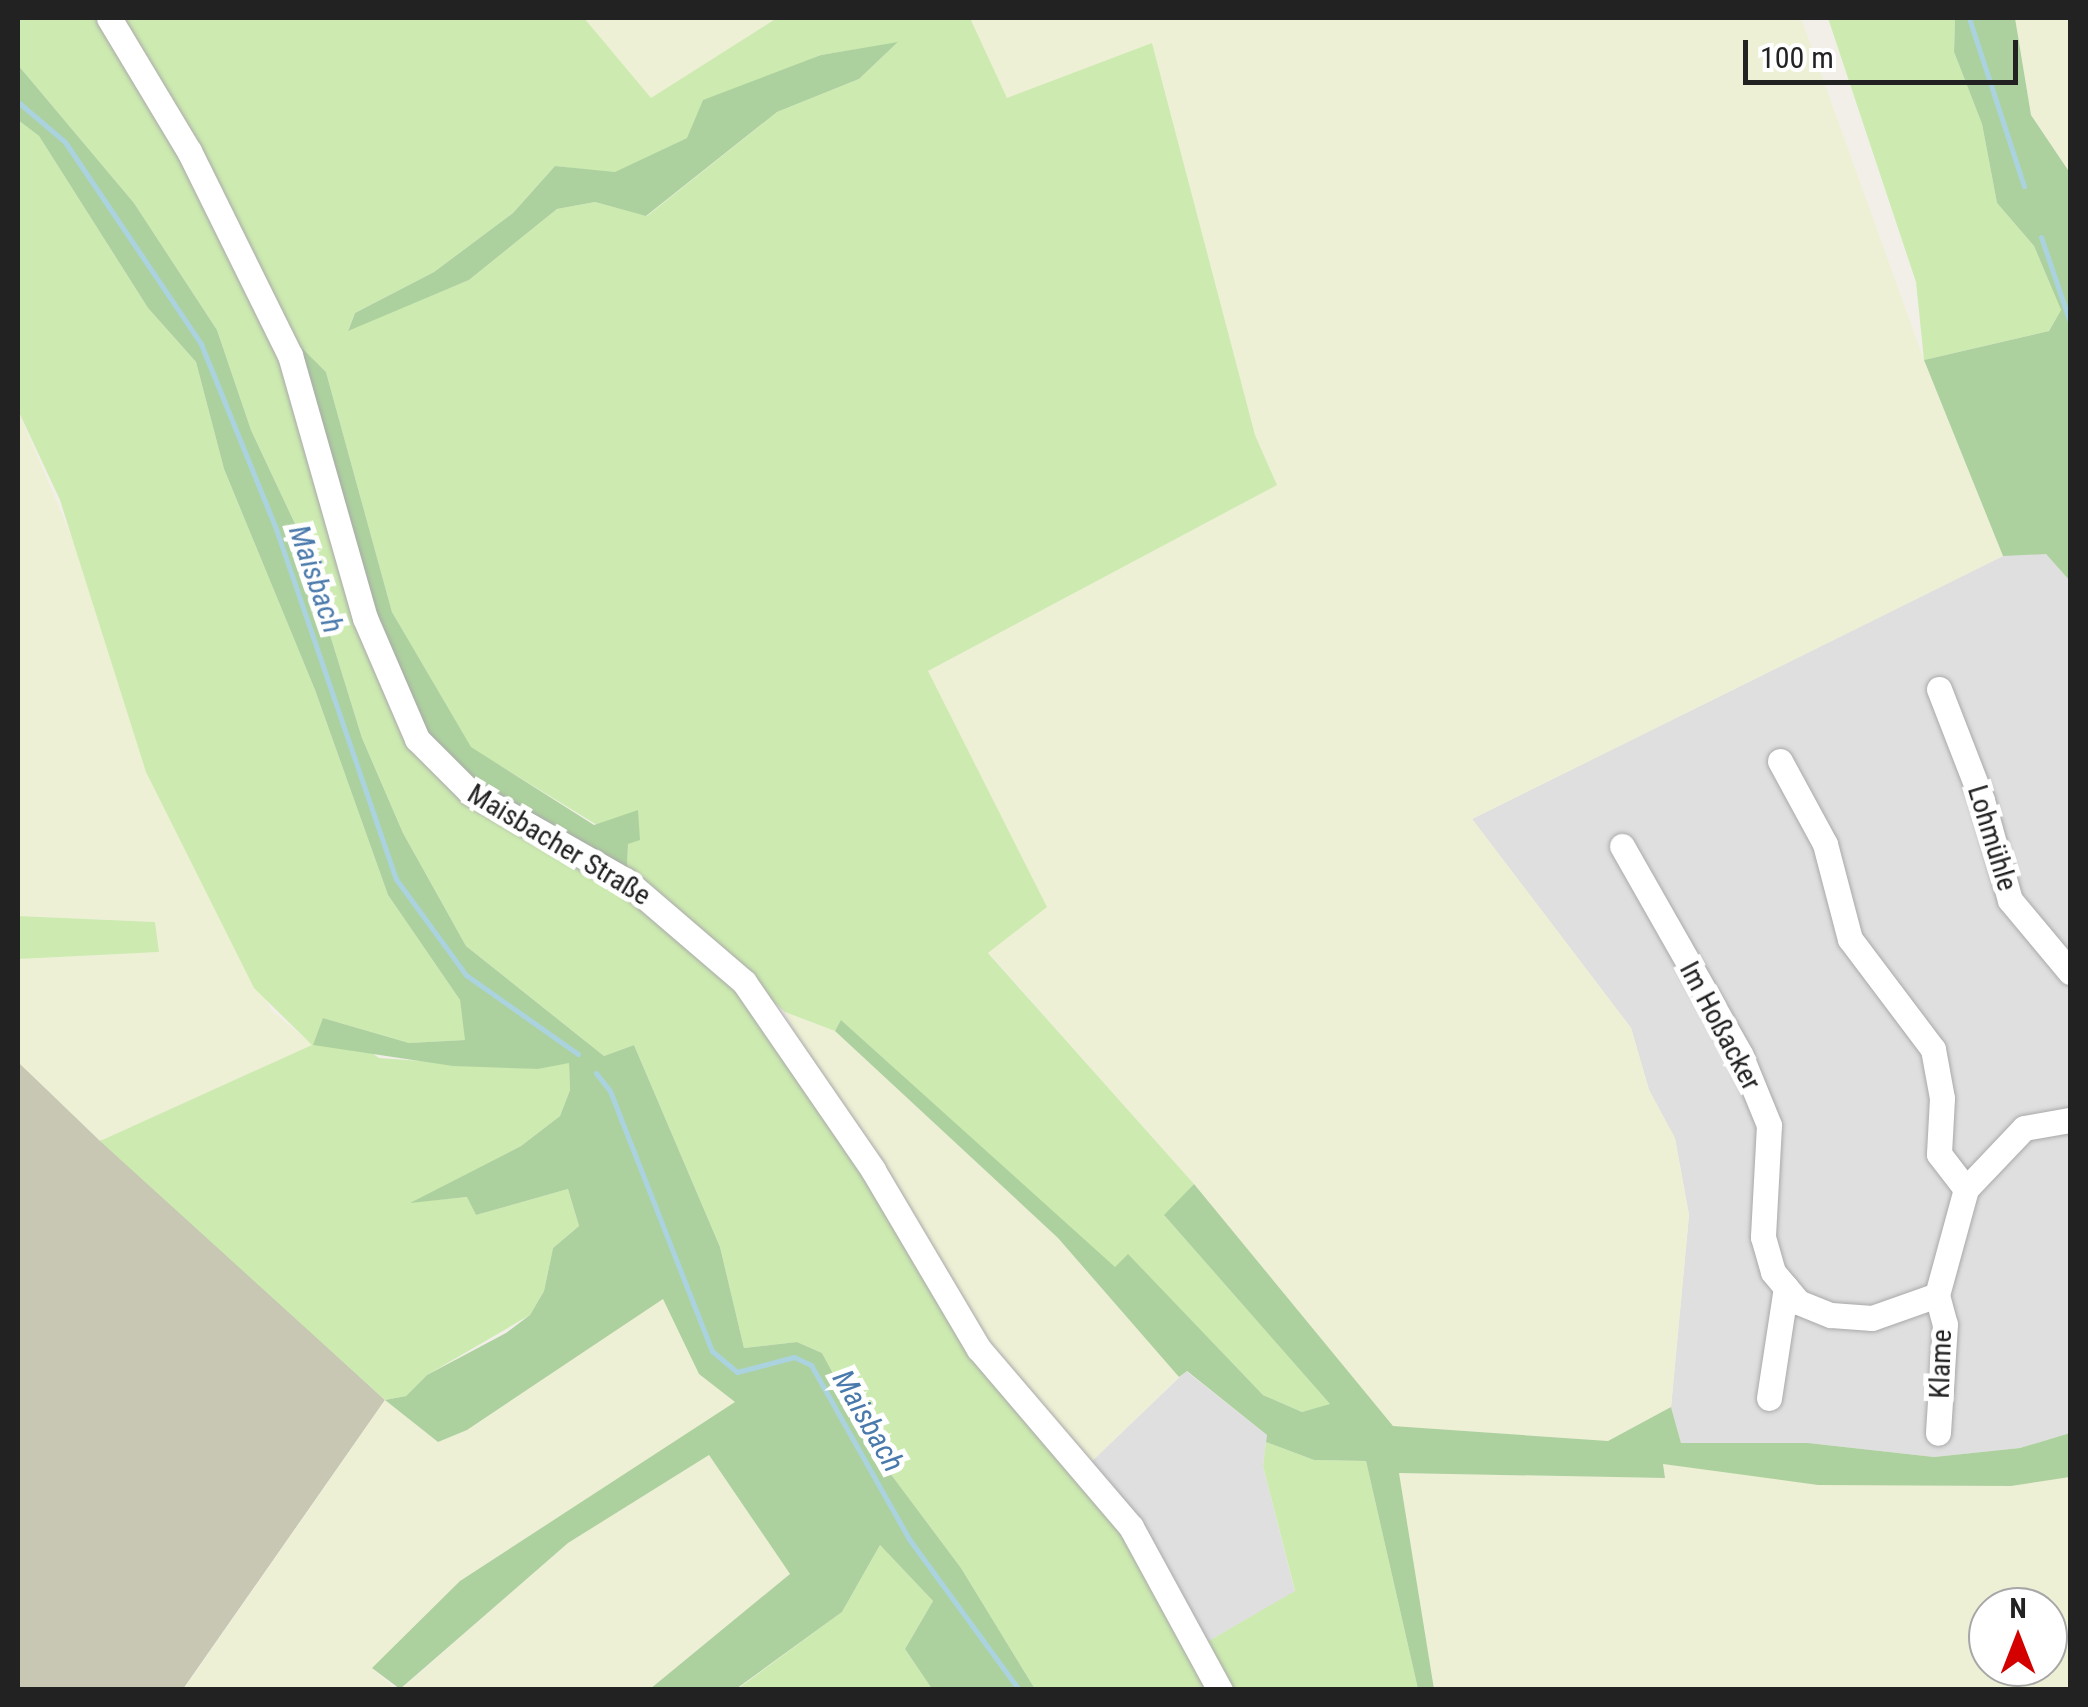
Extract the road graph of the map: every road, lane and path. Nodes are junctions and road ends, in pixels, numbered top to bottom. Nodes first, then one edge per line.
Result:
1 (109, 18) edge
2 (1939, 689) dead end
3 (1780, 761) dead end
4 (1622, 846) dead end
5 (2070, 972) edge
6 (2070, 1120) edge
7 (1966, 1189) junction
8 (1786, 1287) junction
9 (1937, 1295) junction
10 (1769, 1398) dead end
11 (1938, 1433) dead end
12 (1220, 1690) edge

1 - 12 street, Maisbacher Straße
2 - 5 street, Lohmühle
3 - 7 street
4 - 8 street, Im Hoßacker
6 - 7 street
7 - 9 street
8 - 9 street
8 - 10 street
9 - 11 street, Klame

